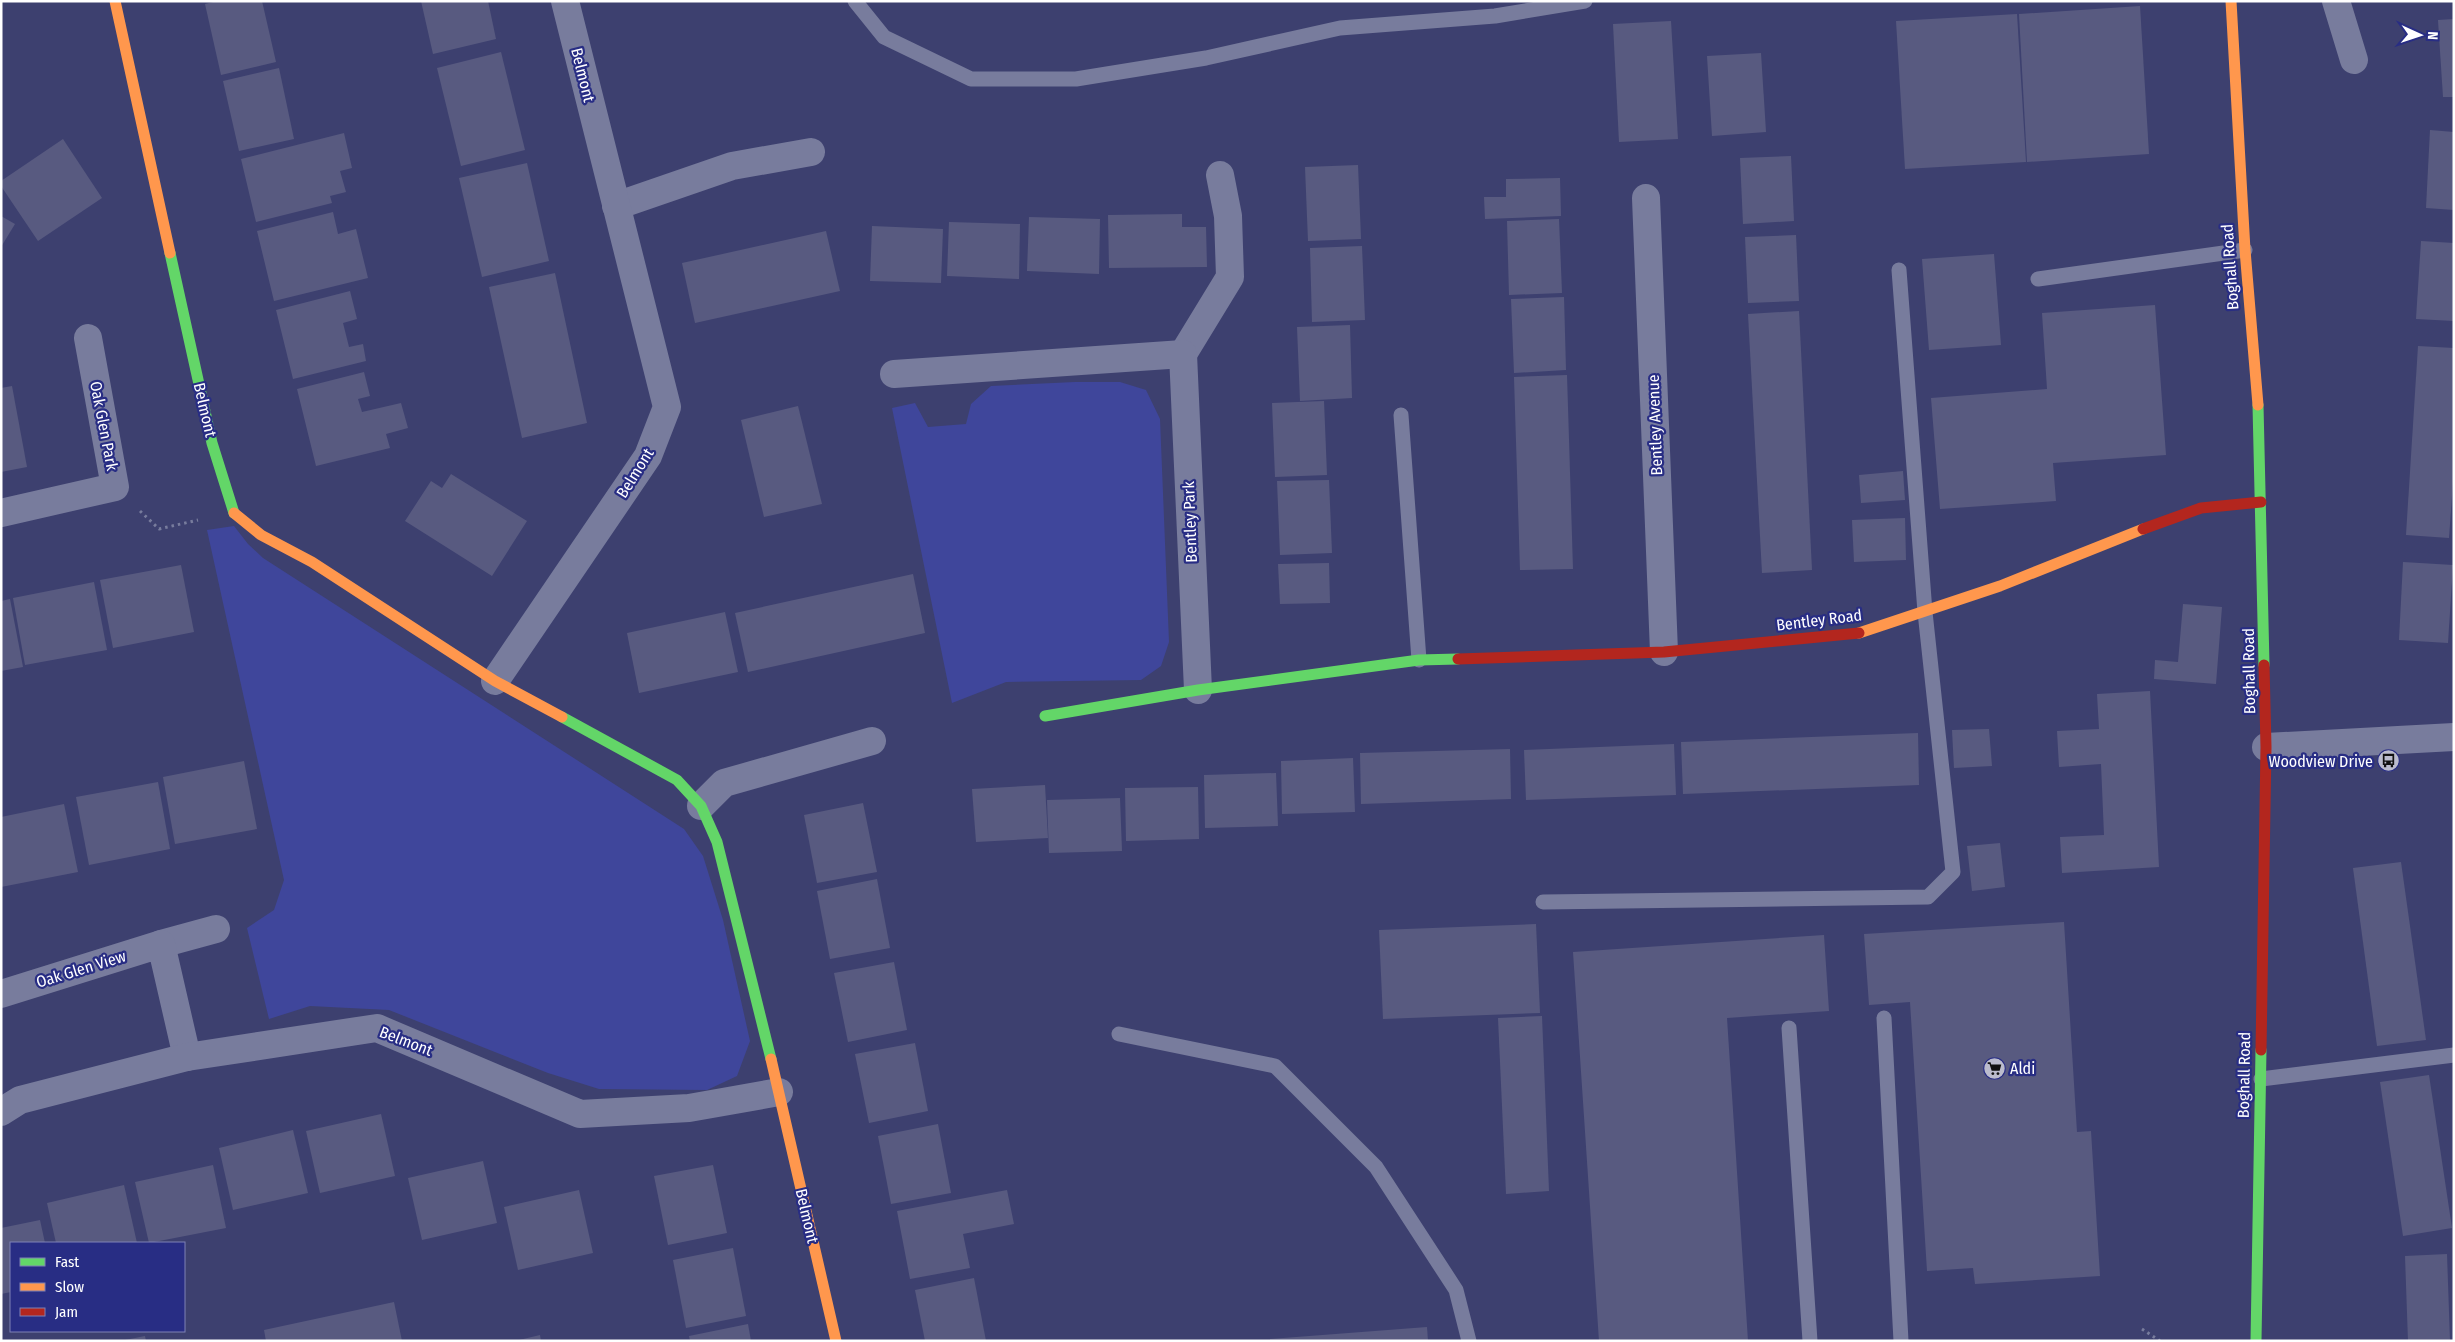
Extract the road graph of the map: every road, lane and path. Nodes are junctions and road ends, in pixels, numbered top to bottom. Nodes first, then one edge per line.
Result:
1 (115, 1) edge
2 (565, 1) edge
3 (855, 1) edge
4 (1585, 1) edge
5 (2231, 1) edge
6 (2336, 1) edge
7 (2354, 60) dead end
8 (811, 152) dead end
9 (1220, 175) dead end
10 (1646, 198) dead end
11 (616, 206) junction
12 (2245, 250) junction
13 (1899, 270) dead end
14 (2038, 279) dead end
15 (88, 338) dead end
16 (1183, 354) junction
17 (894, 374) dead end
18 (1401, 415) dead end
19 (115, 487) junction
20 (2261, 502) junction
21 (232, 511) junction
22 (1, 513) edge
23 (1925, 612) junction
24 (1664, 652) junction
25 (1419, 660) junction
26 (496, 681) junction
27 (1198, 690) junction
28 (1045, 716) dead end
29 (2454, 737) edge
30 (872, 741) dead end
31 (2266, 747) junction
32 (701, 806) junction
33 (1543, 902) dead end
34 (216, 929) dead end
35 (161, 944) junction
36 (1, 994) edge
37 (1884, 1018) dead end
38 (1789, 1028) dead end
39 (1119, 1034) dead end
40 (2454, 1055) edge
41 (187, 1056) junction
42 (2261, 1079) junction
43 (778, 1092) junction
44 (1, 1112) edge
45 (2142, 1329) dead end
46 (836, 1341) edge
47 (1469, 1341) edge
48 (1810, 1341) edge
49 (1901, 1341) edge
50 (2160, 1341) edge
51 (2256, 1341) edge

1 - 21 street, Belmont
2 - 11 street, Belmont
3 - 4 lane
5 - 12 street, Boghall Road
6 - 7 street
8 - 11 street
9 - 16 street
10 - 24 street, Bentley Avenue
11 - 26 street, Belmont
12 - 14 lane
12 - 20 street, Boghall Road
13 - 23 lane
15 - 19 street, Oak Glen Park
16 - 17 street
16 - 27 street, Bentley Park
18 - 25 lane
19 - 21 path
19 - 22 street, Oak Glen Park
20 - 23 street, Bentley Road
20 - 31 street, Boghall Road
21 - 26 street, Belmont
23 - 24 street, Bentley Road
23 - 33 lane
24 - 25 street, Bentley Road
25 - 27 street
26 - 32 street, Belmont
27 - 28 street
29 - 31 street
30 - 32 street
31 - 42 street, Boghall Road
32 - 43 street, Belmont
34 - 35 street, Oak Glen View
35 - 36 street, Oak Glen View
35 - 41 street
37 - 49 lane
38 - 48 lane
39 - 47 lane
40 - 42 lane
41 - 43 street, Belmont
41 - 44 street, Belmont
42 - 51 street, Boghall Road
43 - 46 street, Belmont
45 - 50 path

